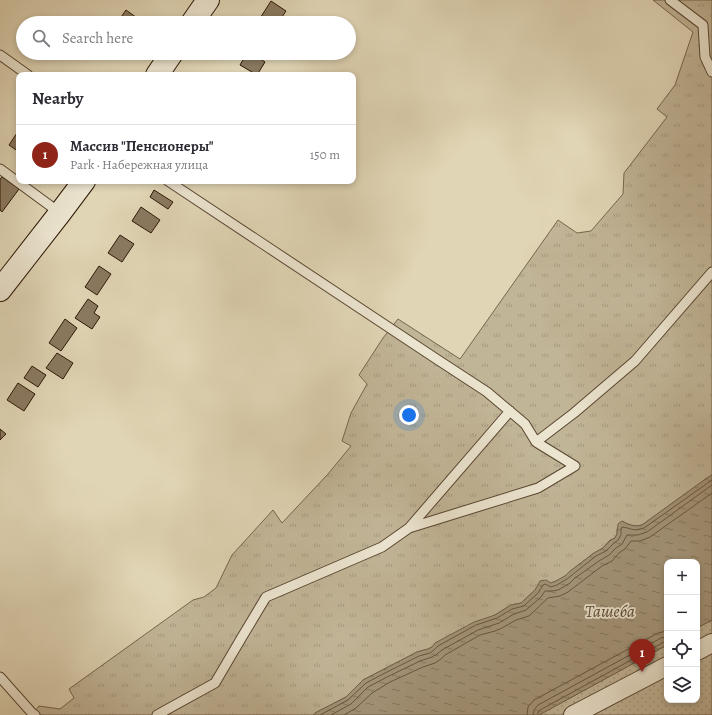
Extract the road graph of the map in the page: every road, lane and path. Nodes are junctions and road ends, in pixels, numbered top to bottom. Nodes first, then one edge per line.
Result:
1 (208, 0) edge
2 (670, 0) edge
3 (197, 16) edge
4 (0, 55) edge
5 (167, 60) edge
6 (24, 72) edge
7 (159, 72) edge
8 (712, 72) edge
9 (0, 169) edge
10 (16, 181) edge
11 (20, 184) edge
12 (82, 184) edge
13 (173, 184) edge
14 (60, 214) junction
15 (712, 272) edge
16 (0, 290) edge
17 (510, 411) junction
18 (536, 442) junction
19 (409, 528) junction
20 (712, 643) edge
21 (700, 649) edge
22 (665, 667) edge
23 (0, 677) edge
24 (35, 715) edge
25 (157, 715) edge
26 (573, 715) edge

1 - 3 street
2 - 8 lane
4 - 6 lane
5 - 7 street
9 - 10 lane
11 - 14 lane
12 - 14 street
13 - 17 lane
14 - 16 street
15 - 18 lane
17 - 18 lane
17 - 19 lane
18 - 19 lane
19 - 25 lane
20 - 21 street
22 - 26 street
23 - 24 lane

